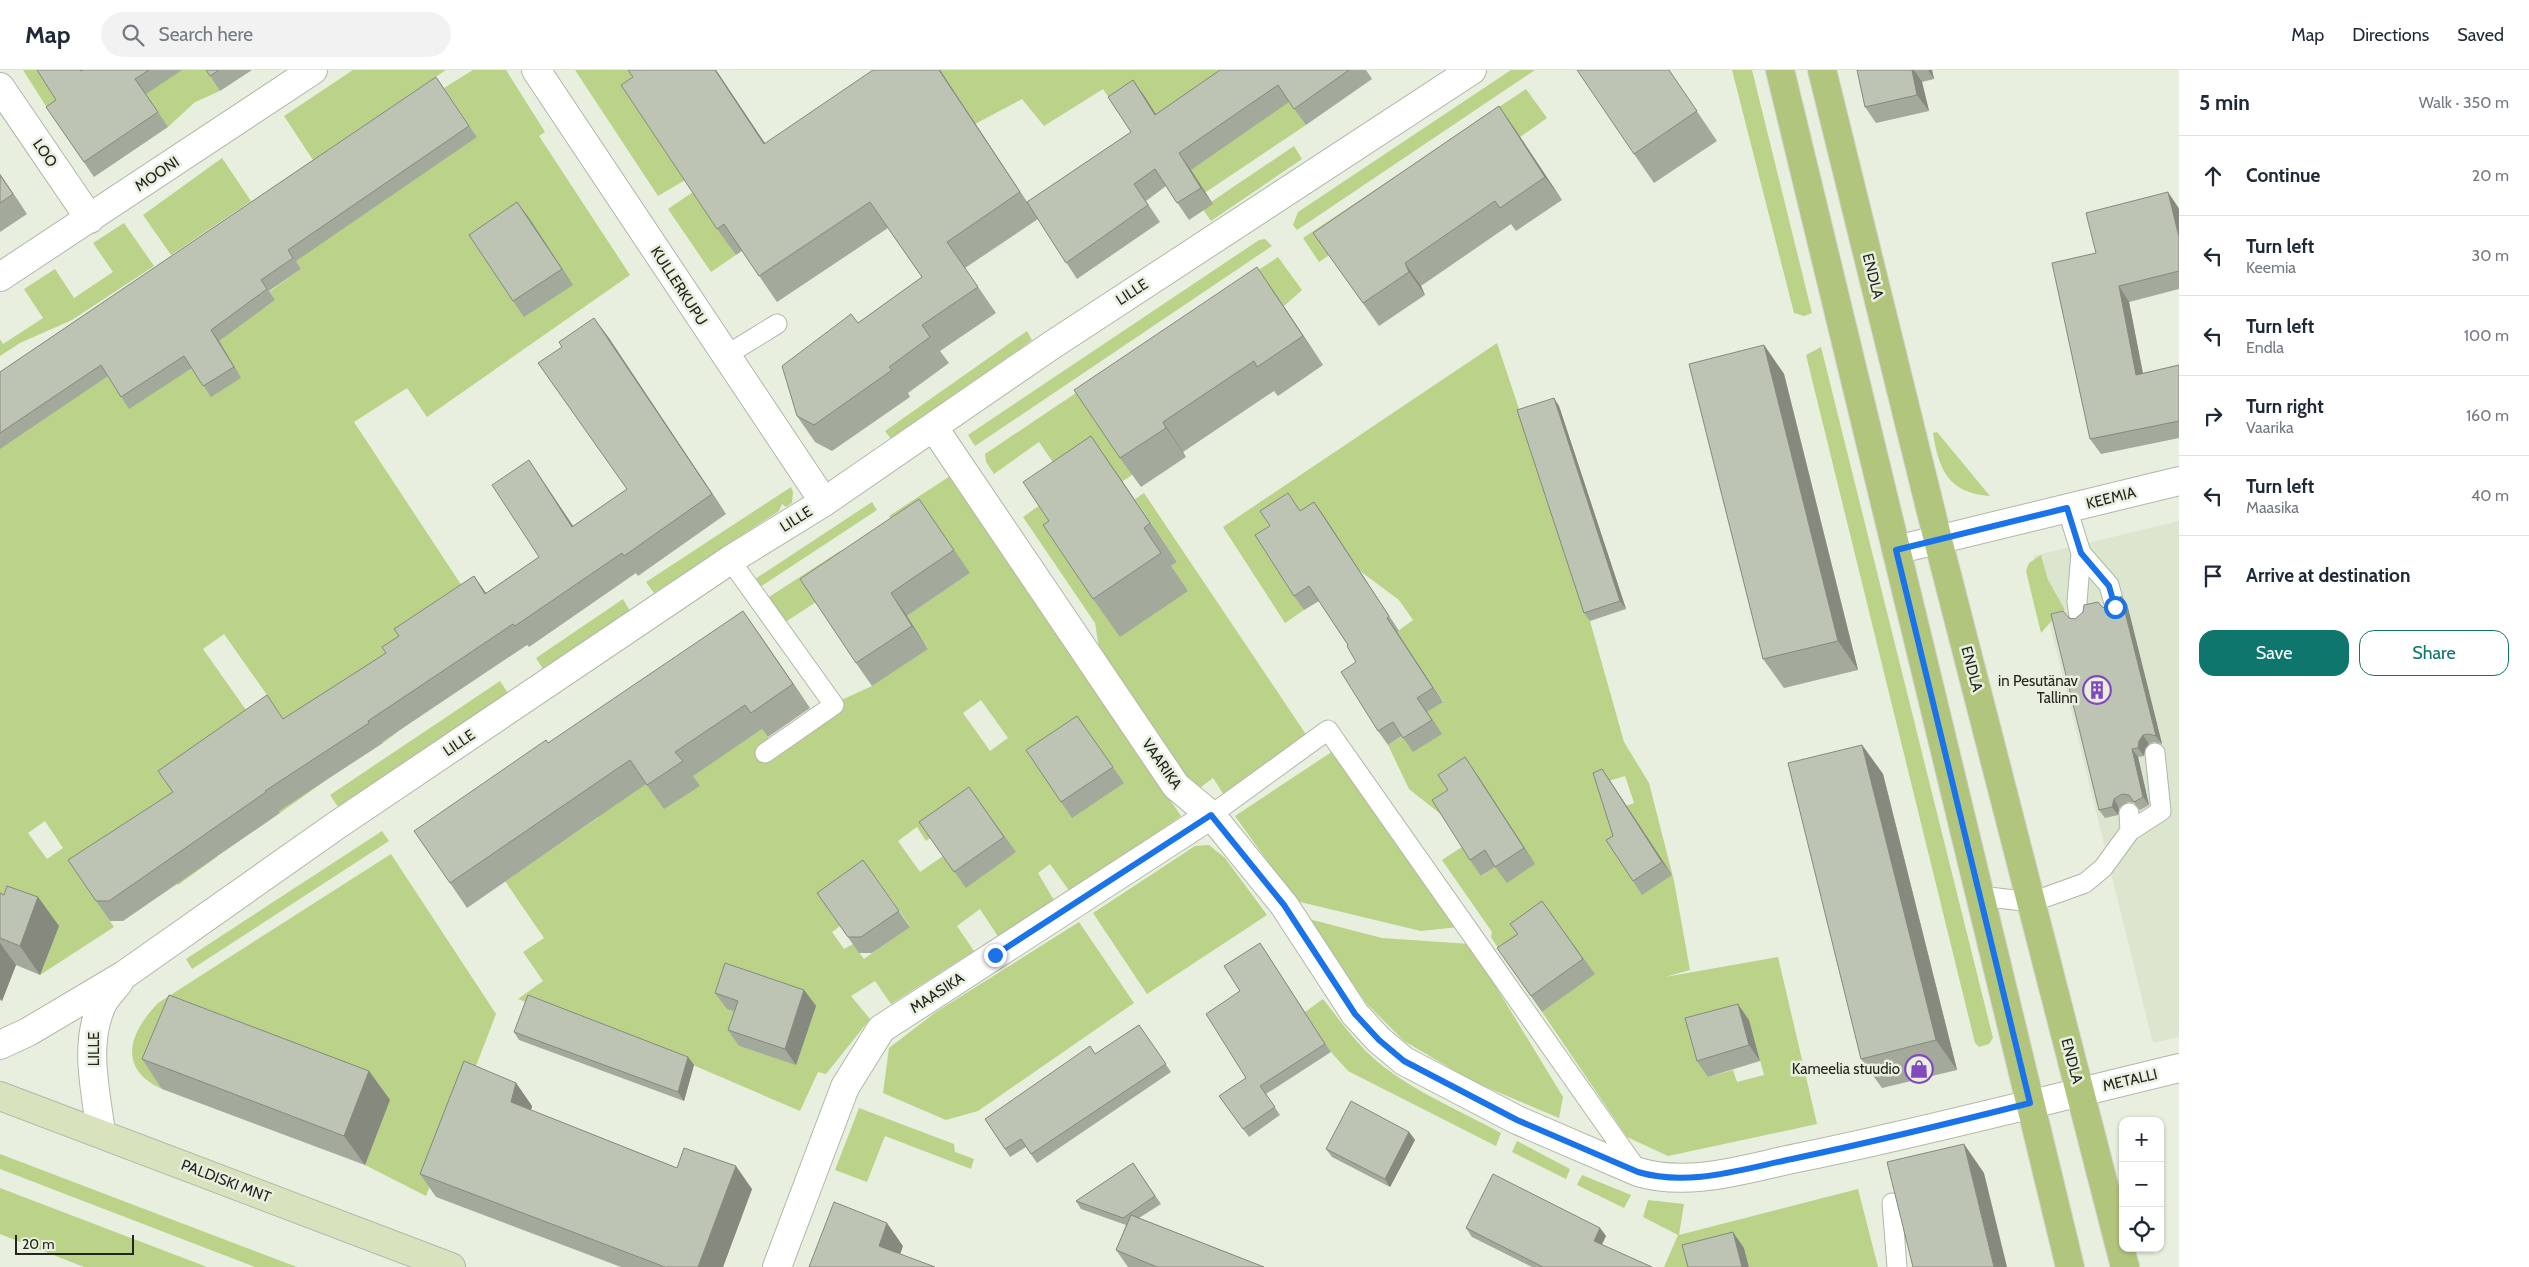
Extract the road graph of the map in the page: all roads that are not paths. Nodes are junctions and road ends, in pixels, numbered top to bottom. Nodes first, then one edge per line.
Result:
1 (313, 70) edge
2 (536, 70) edge
3 (1472, 70) edge
4 (1780, 70) edge
5 (1822, 70) edge
6 (0, 87) edge
7 (90, 219) junction
8 (0, 277) edge
9 (777, 324) dead end
10 (725, 356) junction
11 (934, 428) junction
12 (2179, 481) edge
13 (824, 502) junction
14 (2067, 508) junction
15 (1938, 540) junction
16 (1896, 550) junction
17 (2081, 553) junction
18 (730, 560) junction
19 (2115, 607) edge
20 (2079, 616) edge
21 (766, 753) dead end
22 (2155, 753) dead end
23 (1211, 815) junction
24 (1980, 896) junction
25 (2032, 902) junction
26 (124, 975) junction
27 (0, 1045) edge
28 (2179, 1068) edge
29 (2080, 1092) junction
30 (0, 1096) edge
31 (2030, 1103) junction
32 (100, 1133) junction
33 (1638, 1172) junction
34 (1892, 1203) edge
35 (437, 1264) edge
36 (777, 1267) edge
37 (1897, 1267) edge
38 (2070, 1267) edge
39 (2125, 1267) edge

1 - 7 street, MOONI
2 - 10 street, KULLERKUPU
3 - 11 street, LILLE
4 - 16 main road
5 - 15 main road, ENDLA
6 - 7 street, LOO
7 - 8 street, MOONI
9 - 10 lane
10 - 13 street, KULLERKUPU
11 - 13 street, LILLE
11 - 23 street, VAARIKA
12 - 14 street, KEEMIA
13 - 18 street, LILLE
14 - 15 street, KEEMIA
14 - 17 lane
15 - 16 street, KEEMIA
15 - 25 main road, ENDLA
16 - 24 main road
17 - 19 lane
17 - 20 lane
18 - 21 lane
18 - 26 street, LILLE
22 - 25 lane
23 - 33 street, VAARIKA
23 - 33 lane
23 - 36 street, MAASIKA
24 - 25 lane
24 - 31 main road
25 - 29 main road, ENDLA
26 - 27 street, LILLE
26 - 32 street, LILLE
28 - 29 street, METALLI
29 - 31 street, VAARIKA
29 - 39 main road, ENDLA
30 - 32 main road, PALDISKI MNT
31 - 33 street, VAARIKA
31 - 38 main road
32 - 35 main road, PALDISKI MNT
34 - 37 lane

